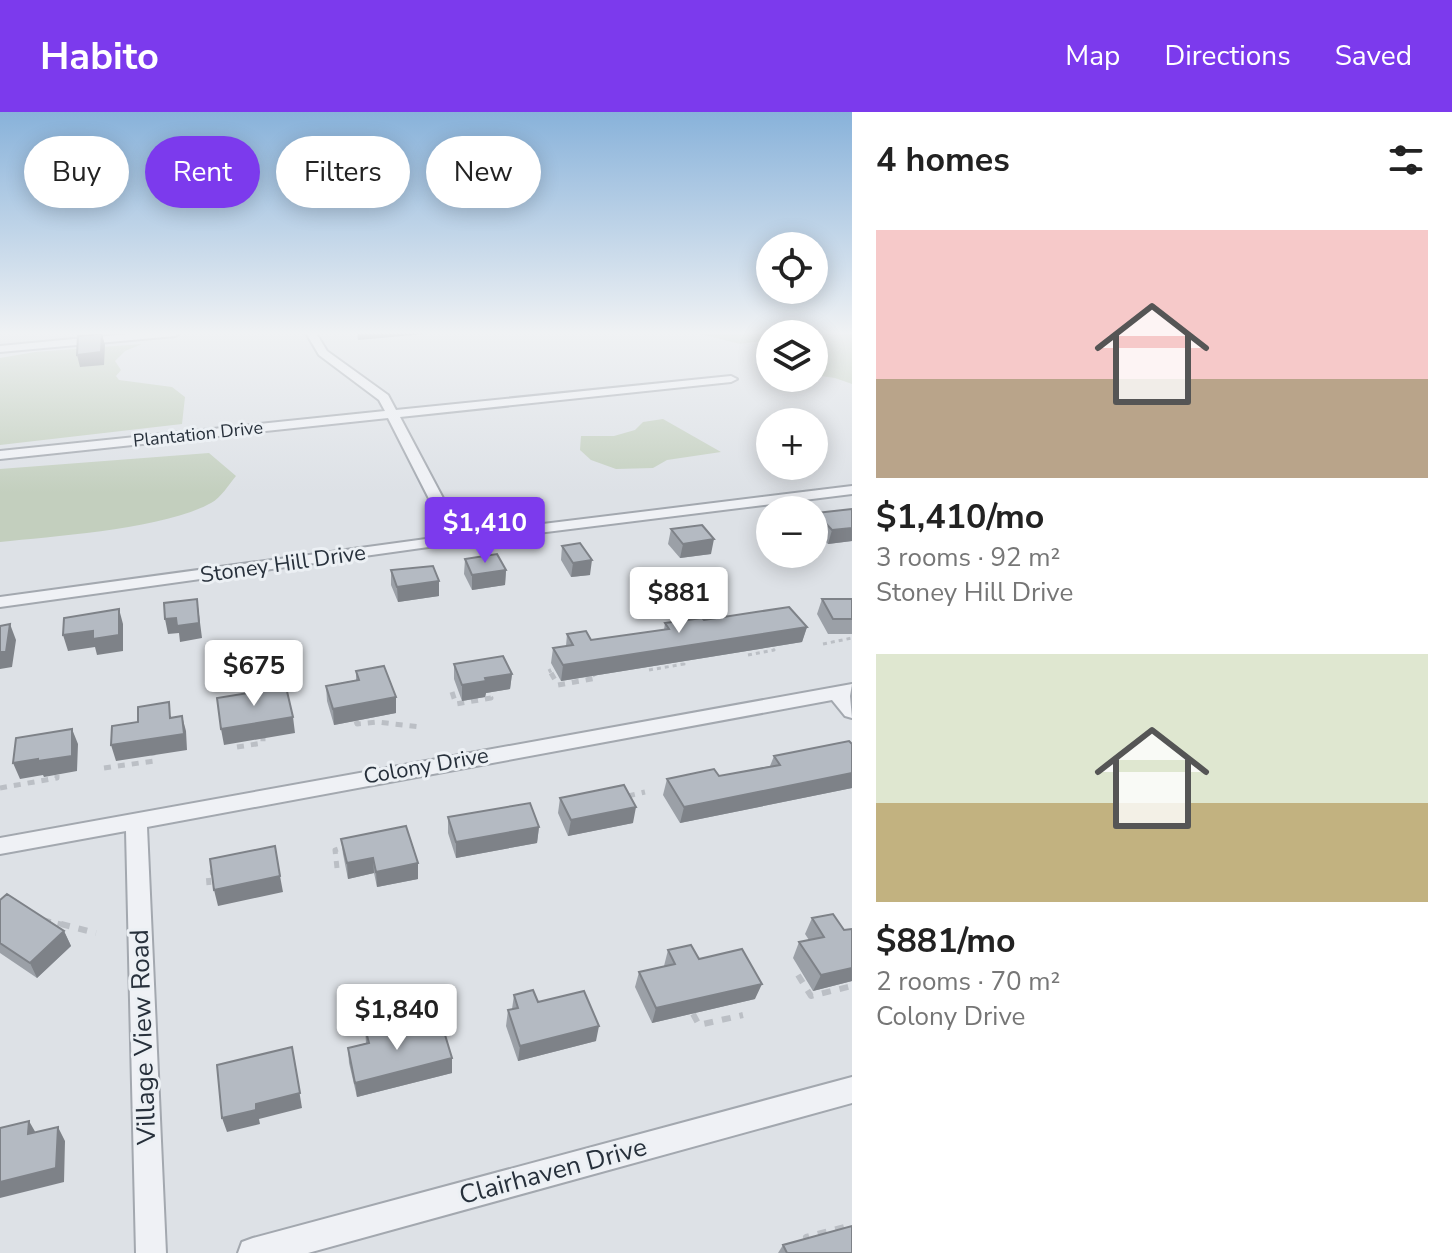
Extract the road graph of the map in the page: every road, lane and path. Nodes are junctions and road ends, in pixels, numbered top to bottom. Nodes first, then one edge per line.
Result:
1 (368, 386) edge
2 (661, 386) edge
3 (394, 414) junction
4 (0, 455) edge
5 (852, 490) edge
6 (457, 539) junction
7 (0, 602) edge
8 (852, 638) edge
9 (823, 644) dead end
10 (772, 648) dead end
11 (748, 655) dead end
12 (681, 661) edge
13 (549, 669) dead end
14 (649, 670) dead end
15 (595, 675) dead end
16 (452, 692) dead end
17 (844, 692) edge
18 (488, 693) edge
19 (852, 712) edge
20 (356, 721) dead end
21 (420, 727) dead end
22 (263, 738) dead end
23 (237, 747) dead end
24 (153, 755) dead end
25 (104, 768) dead end
26 (57, 775) dead end
27 (0, 788) edge
28 (645, 792) dead end
29 (615, 798) edge
30 (136, 821) junction
31 (0, 846) edge
32 (351, 846) edge
33 (337, 868) dead end
34 (220, 870) edge
35 (209, 885) edge
36 (36, 924) edge
37 (96, 933) dead end
38 (798, 975) dead end
39 (852, 986) edge
40 (693, 1014) dead end
41 (743, 1015) dead end
42 (852, 1090) edge
43 (852, 1225) edge
44 (812, 1248) edge
45 (151, 1253) edge
46 (253, 1253) edge

1 - 3 street
2 - 3 street, Plantation Drive
3 - 4 street, Plantation Drive
3 - 6 street
5 - 6 street, Stoney Hill Drive
6 - 7 street, Stoney Hill Drive
8 - 9 path
10 - 11 path
12 - 14 path
13 - 15 path
16 - 18 path
17 - 19 street
17 - 30 street, Colony Drive
20 - 21 path
22 - 23 path
24 - 25 path
26 - 27 path
28 - 29 path
30 - 31 street, Colony Drive
30 - 45 street, Village View Road
32 - 33 path
34 - 35 path
36 - 37 path
38 - 39 path
40 - 41 path
42 - 46 street, Clairhaven Drive
43 - 44 path

